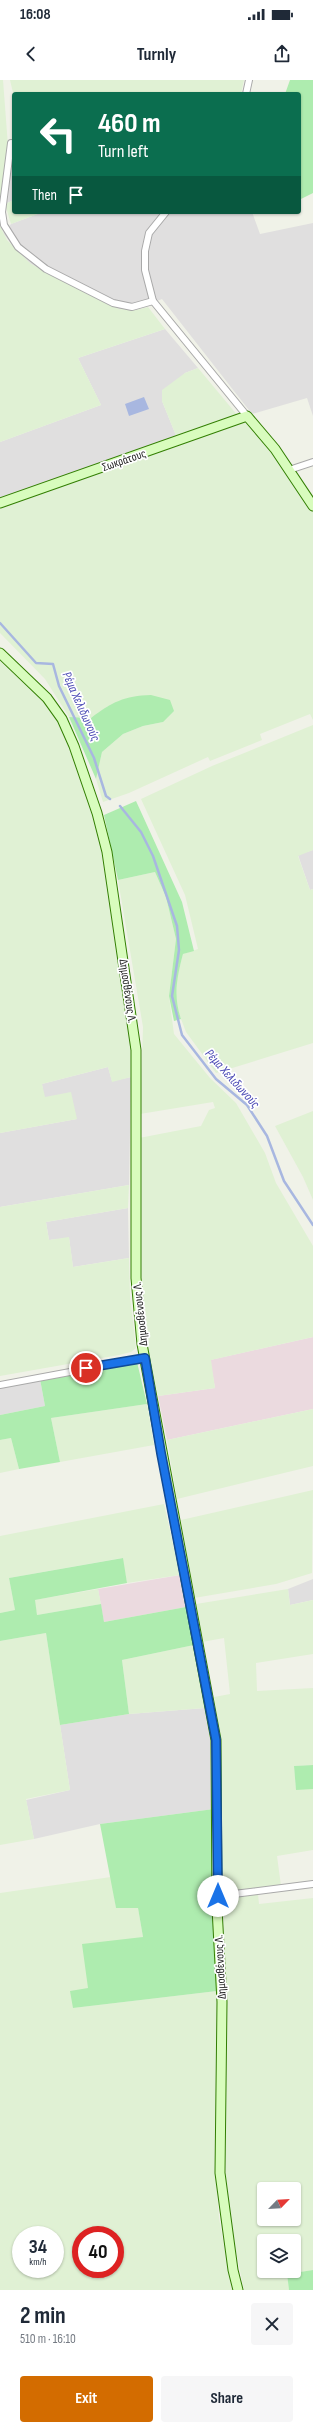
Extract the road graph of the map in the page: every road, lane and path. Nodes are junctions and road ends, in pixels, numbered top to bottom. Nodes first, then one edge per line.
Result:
1 (249, 80) edge
2 (246, 92) edge
3 (11, 143) dead end
4 (164, 214) edge
5 (153, 301) junction
6 (247, 416) junction
7 (313, 462) edge
8 (289, 470) junction
9 (0, 503) edge
10 (313, 506) edge
11 (0, 653) edge
12 (145, 1358) junction
13 (0, 1385) edge
14 (313, 1884) edge
15 (218, 1896) junction
16 (238, 2290) edge

1 - 2 street
3 - 5 street
4 - 5 street
5 - 6 street
6 - 8 street
6 - 9 street, Σωκράτους
7 - 8 street
8 - 10 street
11 - 12 street, Δημοσθένους Λ.
12 - 13 street
12 - 15 street, Δημοσθένους Λ.
14 - 15 street
15 - 16 street, Δημοσθένους Λ.

